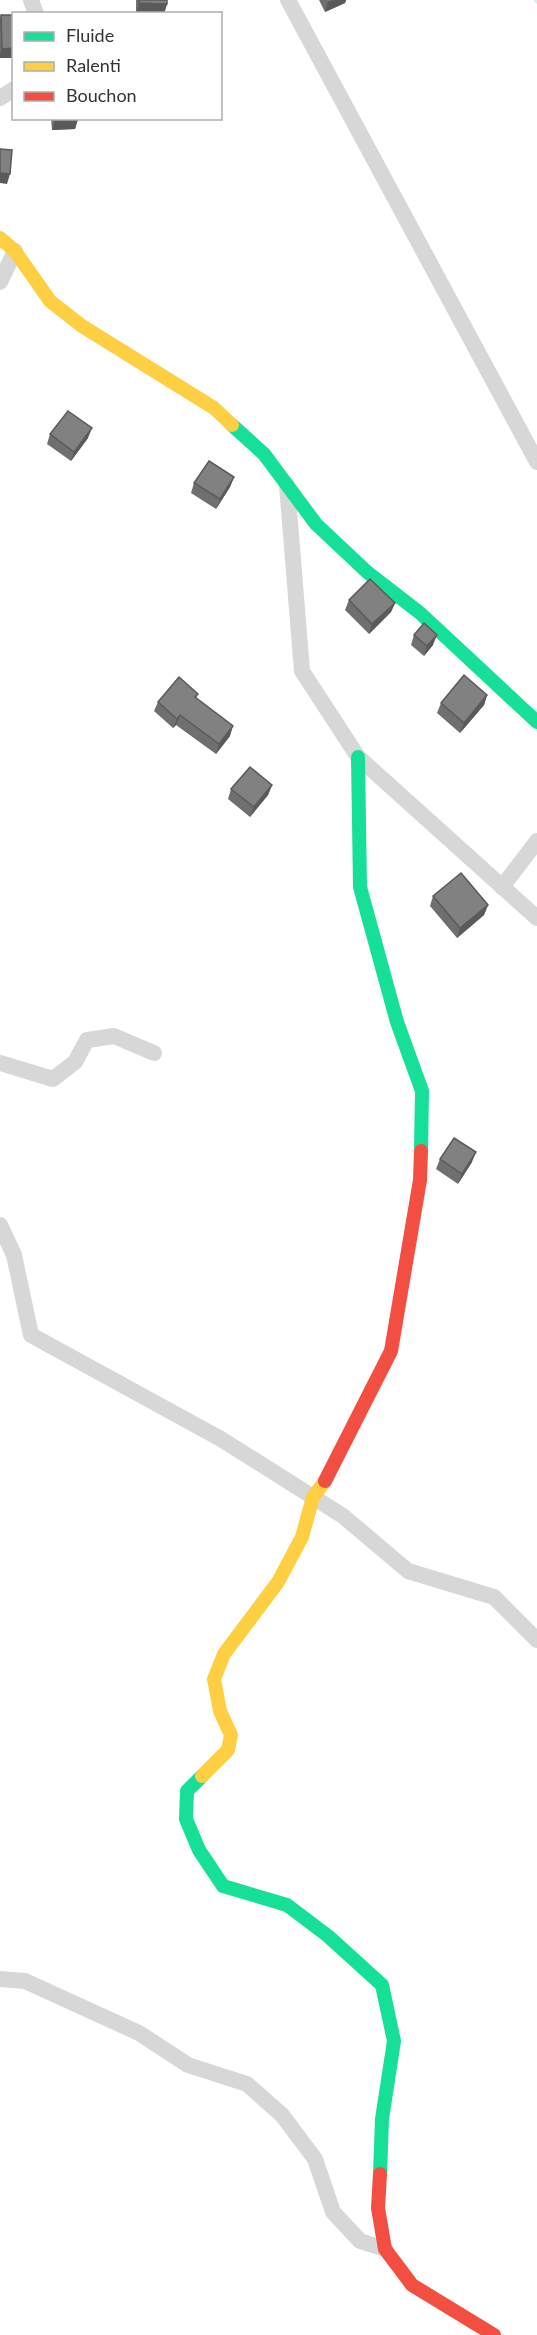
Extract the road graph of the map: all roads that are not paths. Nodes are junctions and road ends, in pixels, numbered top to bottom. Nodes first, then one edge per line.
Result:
1 (288, 0) edge
2 (0, 238) edge
3 (15, 251) junction
4 (0, 282) edge
5 (537, 462) edge
6 (286, 484) junction
7 (534, 715) edge
8 (358, 757) junction
9 (537, 841) edge
10 (502, 887) junction
11 (537, 918) edge
12 (154, 1053) dead end
13 (0, 1063) edge
14 (0, 1225) edge
15 (314, 1497) junction
16 (537, 1640) edge
17 (0, 1979) edge
18 (386, 2250) junction
19 (494, 2335) edge

1 - 5 street
2 - 3 street
3 - 4 street
3 - 6 street
6 - 7 street
6 - 8 street
8 - 10 street
8 - 15 street
9 - 10 street
10 - 11 street
12 - 13 street
14 - 15 street
15 - 16 street
15 - 18 street
17 - 18 street
18 - 19 street

